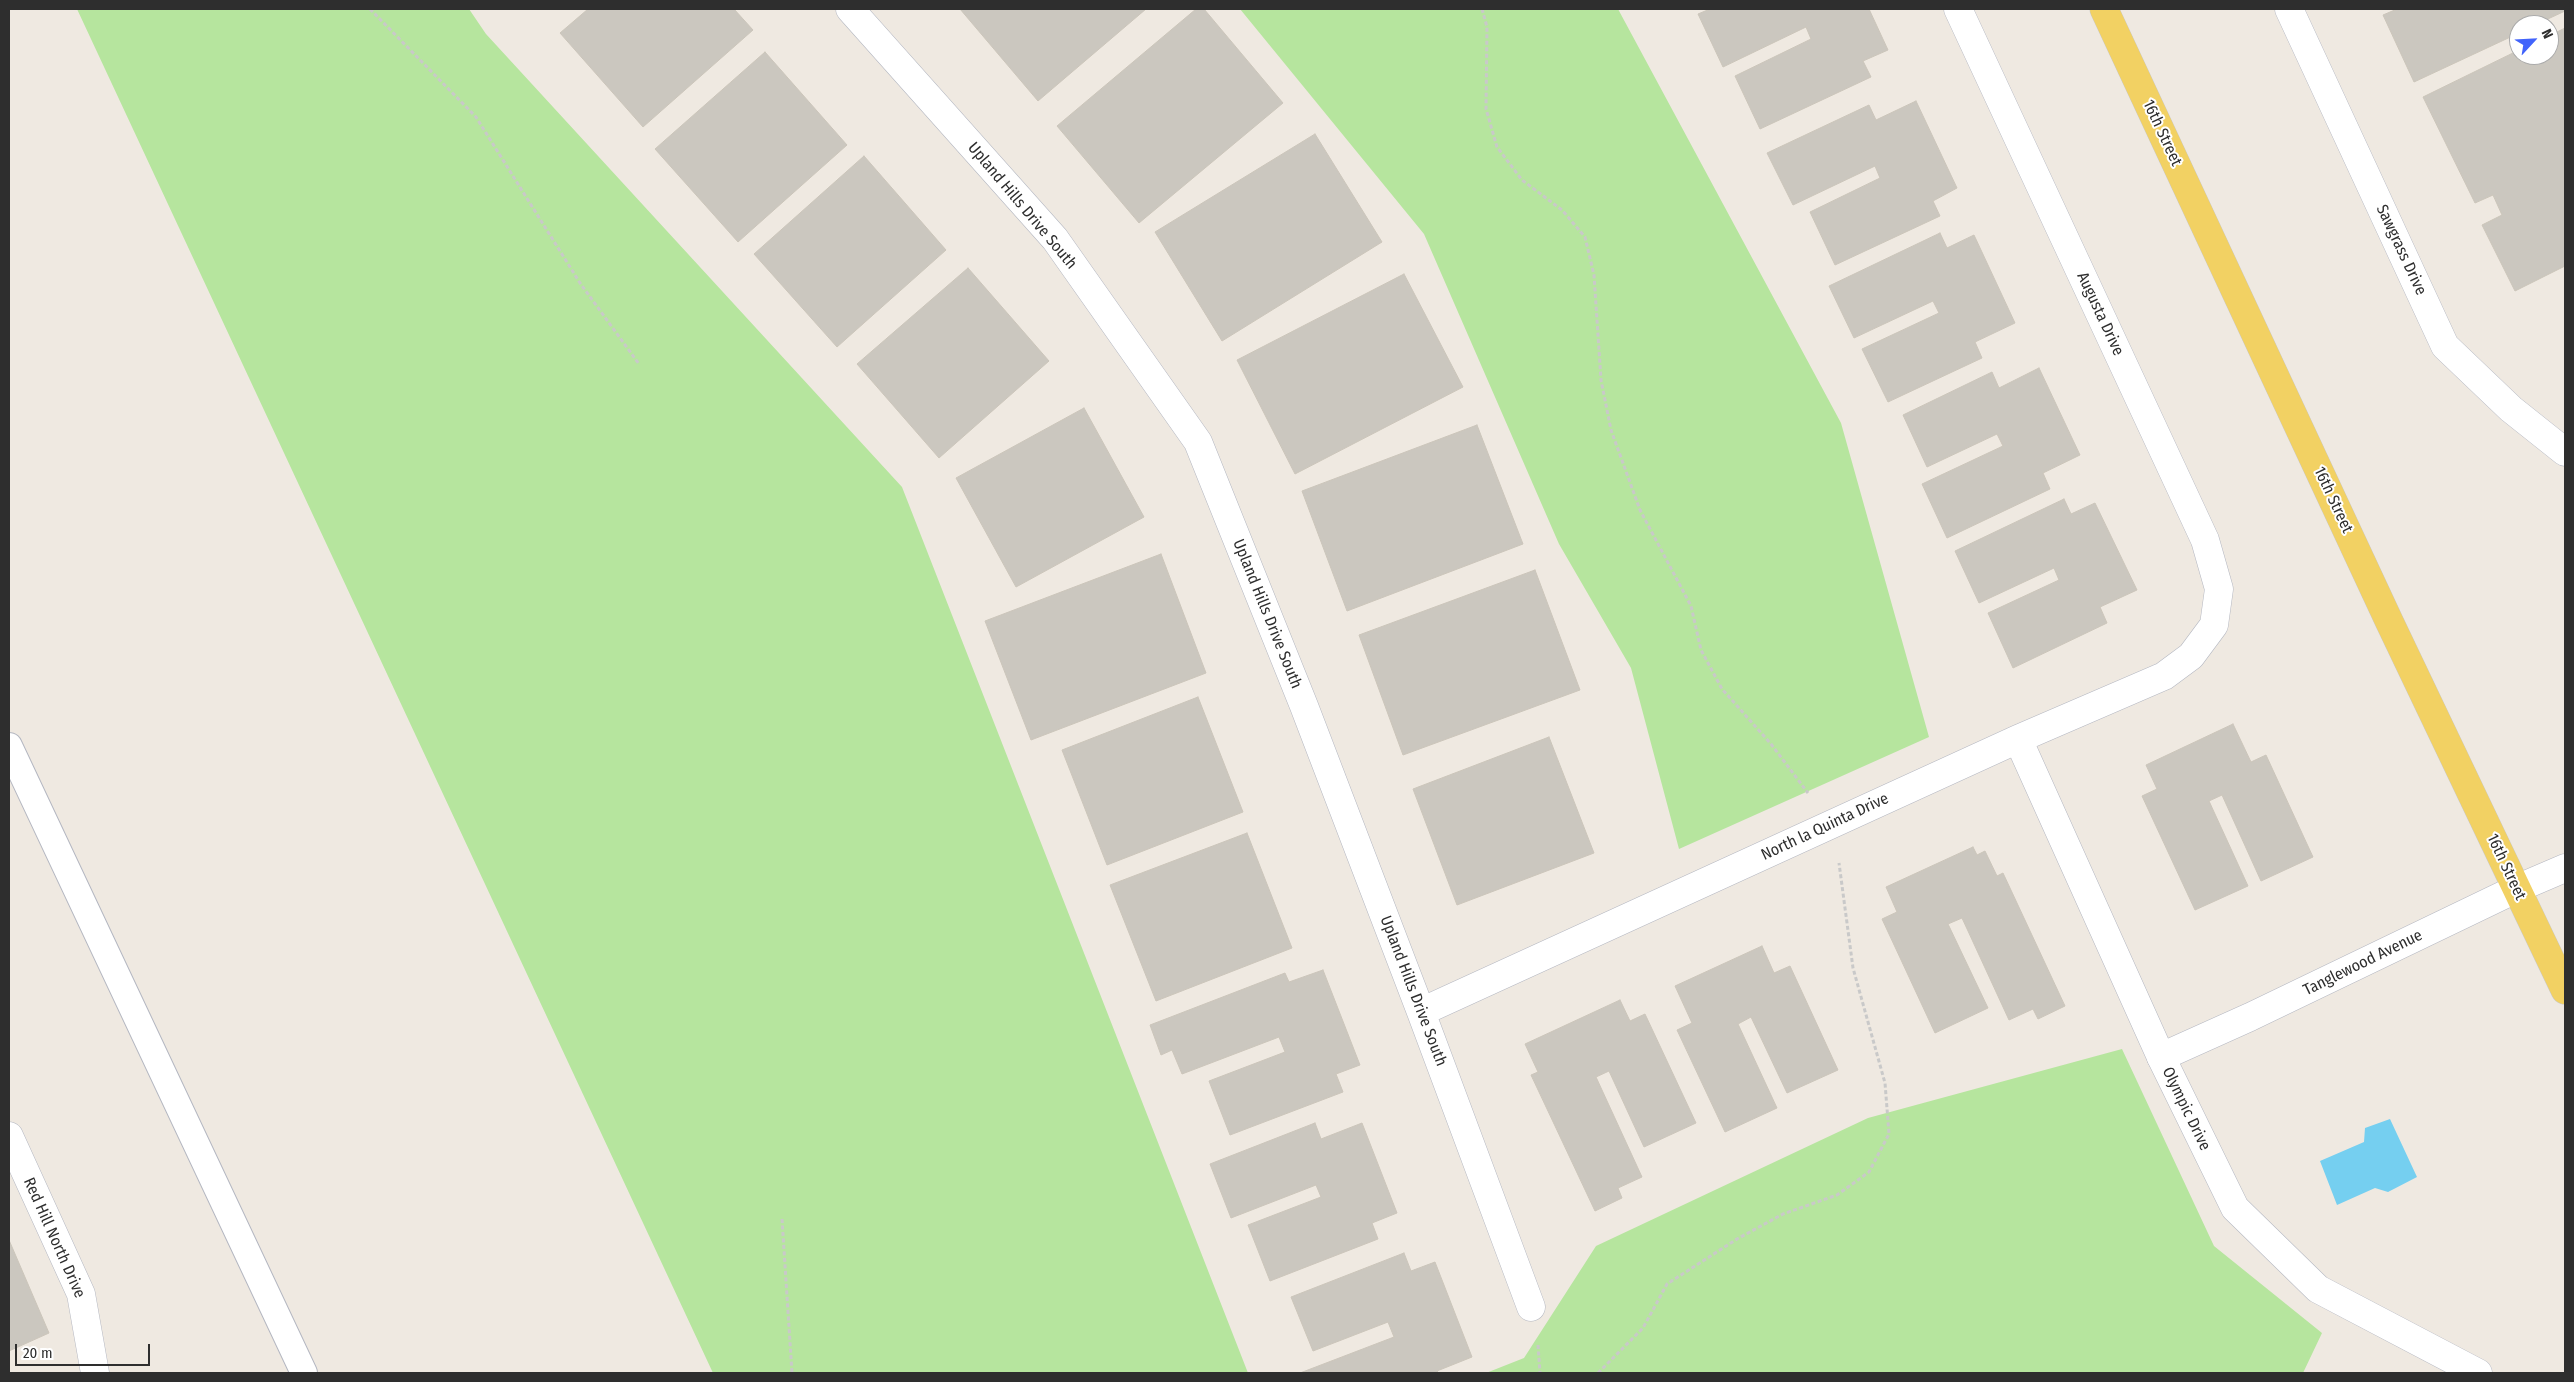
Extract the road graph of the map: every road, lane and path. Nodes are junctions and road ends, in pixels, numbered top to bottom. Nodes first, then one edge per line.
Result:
1 (370, 9) edge
2 (850, 9) edge
3 (1482, 9) edge
4 (1958, 9) edge
5 (2104, 9) edge
6 (2289, 9) edge
7 (639, 364) dead end
8 (2565, 452) edge
9 (2214, 625) joint
10 (2018, 739) junction
11 (9, 746) edge
12 (1826, 826) junction
13 (2565, 868) edge
14 (2516, 889) junction
15 (2565, 990) edge
16 (1421, 1012) junction
17 (2161, 1057) junction
18 (9, 1136) edge
19 (782, 1219) dead end
20 (1531, 1306) dead end
21 (1538, 1345) dead end
22 (95, 1373) edge
23 (304, 1373) edge
24 (792, 1373) edge
25 (1540, 1373) edge
26 (1598, 1373) edge
27 (2478, 1373) edge

1 - 7 path
2 - 16 street, Upland Hills Drive South
3 - 12 path
4 - 9 street, Augusta Drive
5 - 14 main road, 16th Street
6 - 8 street, Sawgrass Drive
9 - 10 street, North la Quinta Drive
10 - 12 street, North la Quinta Drive
10 - 17 street, Olympic Drive
11 - 23 lane
12 - 16 street, North la Quinta Drive
12 - 26 path
13 - 14 street, Tanglewood Avenue
14 - 15 main road, 16th Street
14 - 17 street, Tanglewood Avenue
16 - 20 street, Upland Hills Drive South
17 - 27 street, Olympic Drive
18 - 22 street, Red Hill North Drive
19 - 24 path
21 - 25 path

